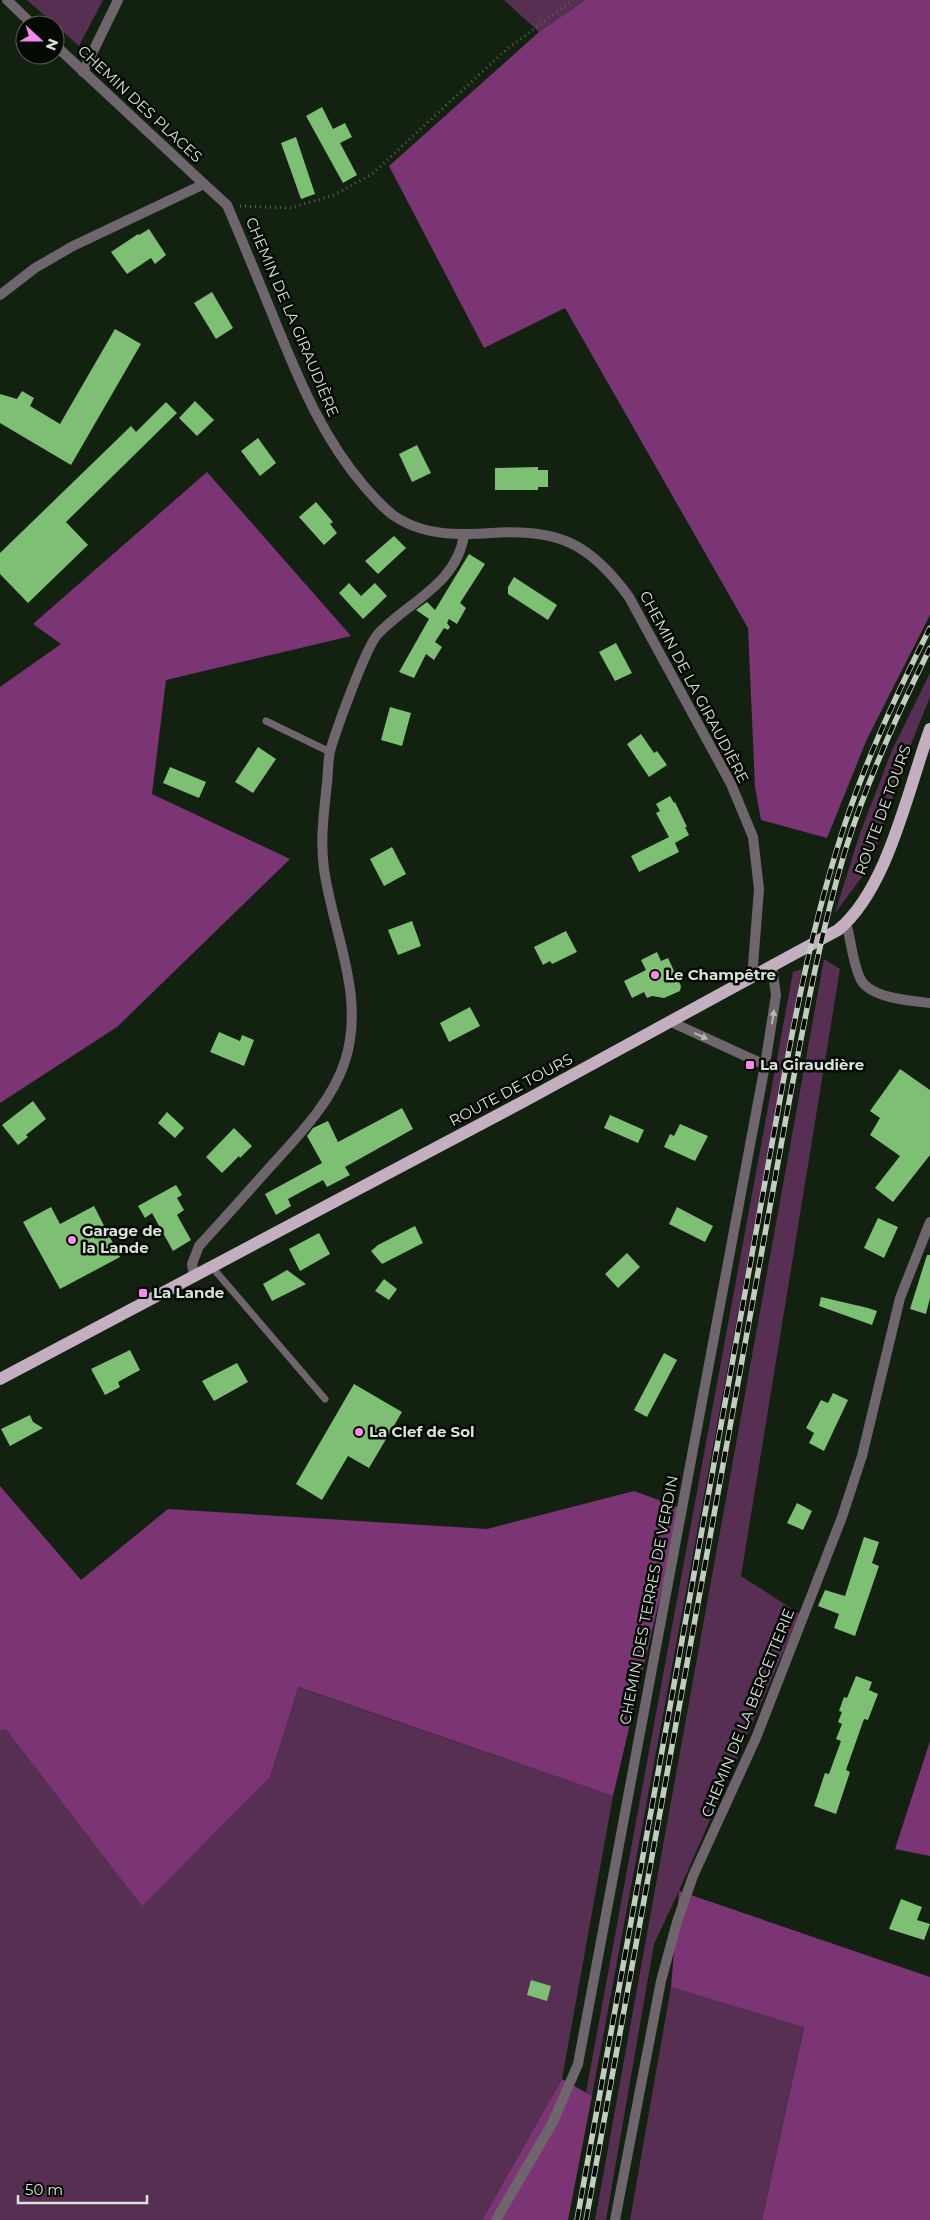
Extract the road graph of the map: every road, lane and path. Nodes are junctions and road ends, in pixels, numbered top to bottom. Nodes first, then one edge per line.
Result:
1 (7, 0) edge
2 (118, 0) edge
3 (573, 0) edge
4 (23, 15) edge
5 (65, 55) edge
6 (83, 72) junction
7 (204, 184) junction
8 (227, 205) junction
9 (0, 295) edge
10 (464, 535) junction
11 (266, 722) dead end
12 (930, 729) edge
13 (330, 752) junction
14 (846, 923) junction
15 (772, 967) junction
16 (752, 978) junction
17 (930, 1003) edge
18 (671, 1022) junction
19 (766, 1065) junction
20 (930, 1222) edge
21 (212, 1266) junction
22 (194, 1276) junction
23 (0, 1379) edge
24 (325, 1399) dead end
25 (496, 2220) edge
26 (615, 2220) edge

1 - 4 street
2 - 6 street
3 - 8 path
5 - 6 street, CHEMIN DES PLACES
6 - 7 street, CHEMIN DES PLACES
7 - 8 street, CHEMIN DE LA GIRAUDIÈRE
7 - 9 street
8 - 10 street, CHEMIN DE LA GIRAUDIÈRE
10 - 13 street
10 - 16 street, CHEMIN DE LA GIRAUDIÈRE
11 - 13 lane
12 - 14 main road, ROUTE DE TOURS
13 - 22 street
14 - 15 main road, ROUTE DE TOURS
14 - 17 street
15 - 16 main road, ROUTE DE TOURS
19 -> 15 street, CHEMIN DES TERRES DE VERDIN
16 - 18 main road, ROUTE DE TOURS
18 -> 19 street
18 - 21 main road, ROUTE DE TOURS
19 - 25 street, CHEMIN DES TERRES DE VERDIN
20 - 26 street, CHEMIN DE LA BERCETTERIE
21 - 22 main road, ROUTE DE TOURS
21 - 24 lane
22 - 23 main road, ROUTE DE TOURS

